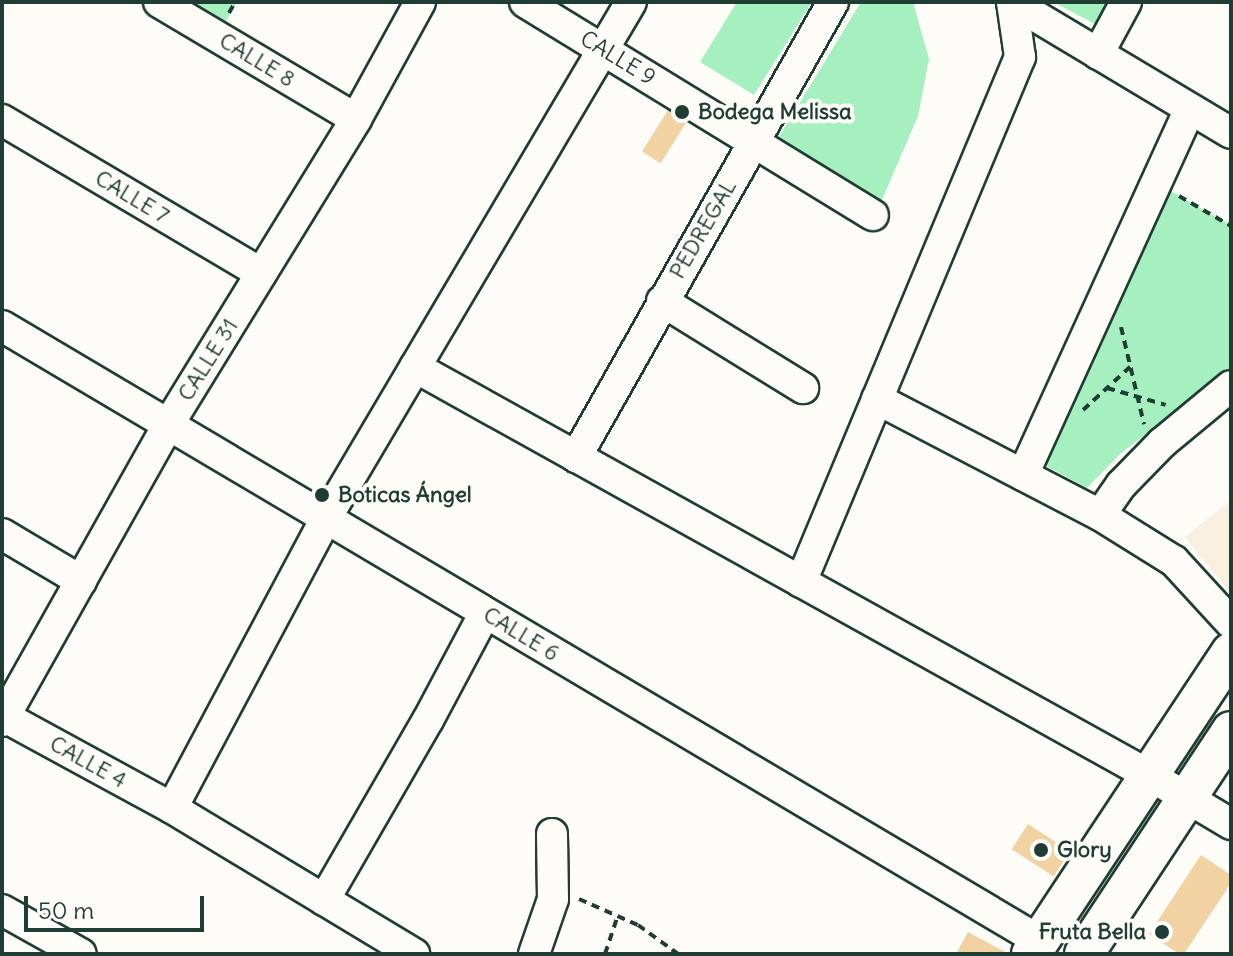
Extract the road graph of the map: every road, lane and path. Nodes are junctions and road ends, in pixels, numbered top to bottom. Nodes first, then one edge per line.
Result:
1 (159, 2) edge
2 (420, 2) edge
3 (525, 2) edge
4 (631, 2) edge
5 (833, 2) edge
6 (1012, 2) edge
7 (1126, 2) edge
8 (603, 49) junction
9 (1098, 54) junction
10 (1190, 109) junction
11 (356, 119) junction
12 (2, 120) edge
13 (1231, 133) edge
14 (754, 140) junction
15 (873, 215) dead end
16 (261, 273) junction
17 (662, 301) junction
18 (1120, 323) dead end
19 (2, 326) edge
20 (415, 367) junction
21 (1130, 367) junction
22 (1231, 386) edge
23 (803, 388) dead end
24 (1107, 388) junction
25 (1137, 396) junction
26 (877, 399) junction
27 (1177, 408) dead end
28 (1072, 420) dead end
29 (168, 425) junction
30 (1146, 431) dead end
31 (576, 457) junction
32 (1023, 475) junction
33 (1100, 515) junction
34 (326, 518) junction
35 (2, 534) edge
36 (81, 581) junction
37 (801, 582) junction
38 (485, 613) junction
39 (1231, 623) edge
40 (1231, 652) edge
41 (4, 719) edge
42 (1231, 731) edge
43 (1149, 775) junction
44 (1185, 799) junction
45 (172, 808) junction
46 (1231, 824) edge
47 (552, 834) dead end
48 (553, 892) junction
49 (324, 900) junction
50 (2, 910) edge
51 (618, 914) junction
52 (1036, 947) edge
53 (81, 954) edge
54 (414, 954) edge
55 (534, 954) edge
56 (605, 954) edge
57 (678, 954) edge
58 (1084, 954) edge

1 - 11 street, CALLE 8
2 - 11 street, CALLE 31
3 - 8 street, CALLE 9
4 - 8 street
5 - 14 street, PEDREGAL
6 - 9 street
6 - 26 street
7 - 9 street
8 - 14 street, CALLE 9
8 - 20 street
9 - 10 street
10 - 13 street
10 - 32 street
11 - 16 street, CALLE 31
12 - 16 street, CALLE 7
14 - 15 street, CALLE 9
14 - 17 street, PEDREGAL
16 - 29 street, CALLE 31
17 - 23 street
17 - 31 street, PEDREGAL
18 - 21 path
19 - 29 street, CALLE 6
20 - 31 street
20 - 34 street
21 - 24 path
21 - 25 path
22 - 33 street
24 - 25 path
24 - 28 path
25 - 27 path
25 - 30 path
26 - 32 street
26 - 37 street
29 - 34 street, CALLE 6
29 - 36 street, CALLE 31
31 - 37 street
32 - 33 street
33 - 39 street
34 - 38 street, CALLE 6
34 - 45 street
35 - 36 street
36 - 41 street, CALLE 31
37 - 43 street
38 - 49 street
38 - 52 street, CALLE 6
40 - 43 main road
41 - 45 street, CALLE 4
42 - 44 main road
43 - 44 street
43 - 52 main road
44 - 46 street
44 - 58 main road
45 - 49 street, CALLE 4
47 - 48 street
48 - 51 path
48 - 55 street
49 - 54 street, CALLE 4
50 - 53 street
51 - 56 path
51 - 57 path

